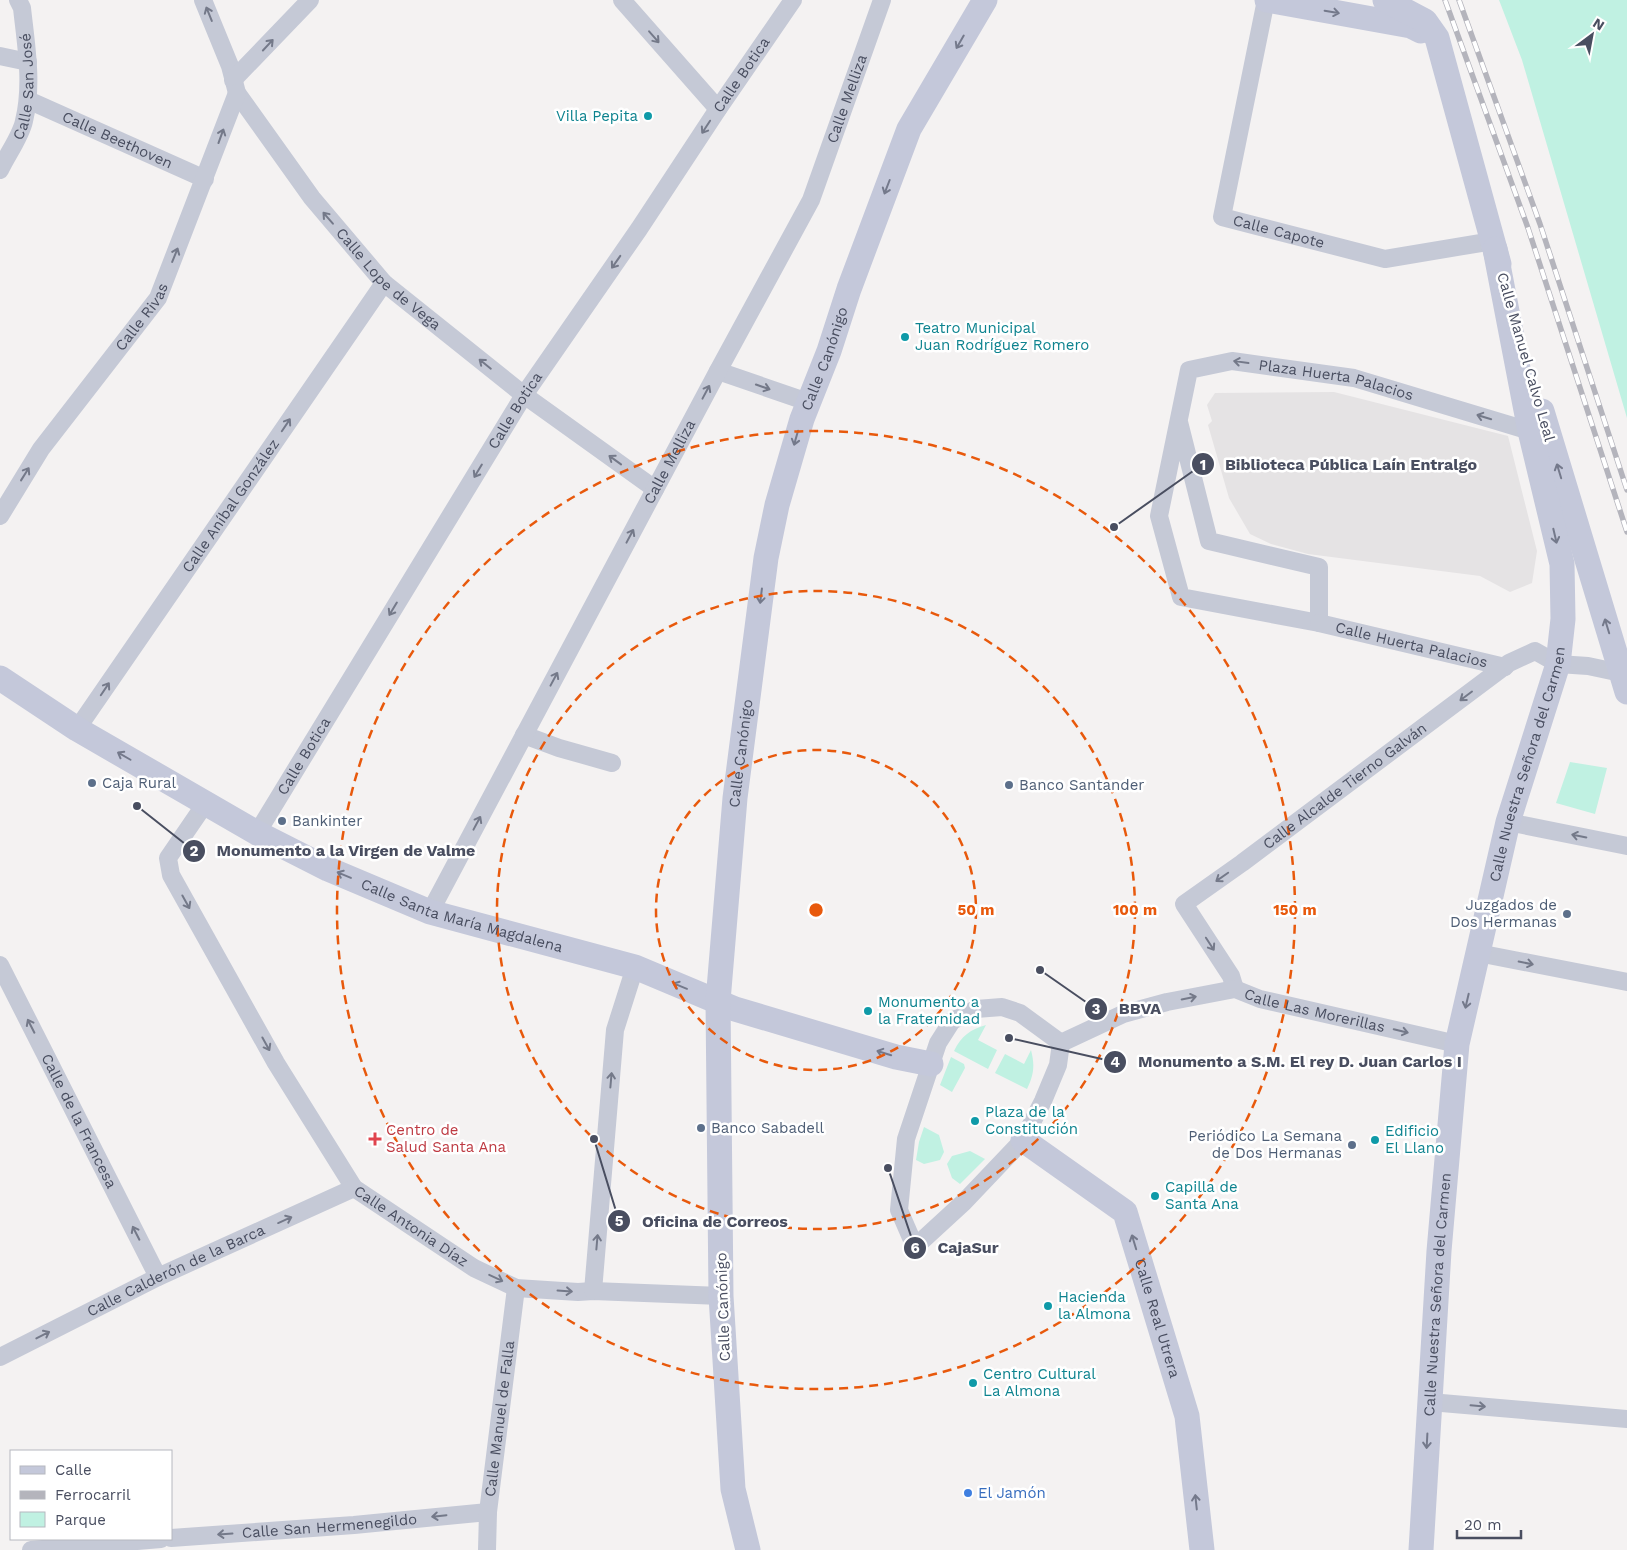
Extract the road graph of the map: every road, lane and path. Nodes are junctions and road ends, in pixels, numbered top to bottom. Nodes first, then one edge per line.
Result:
1 (18, 0) edge
2 (203, 0) edge
3 (310, 0) edge
4 (622, 0) edge
5 (792, 0) edge
6 (882, 0) edge
7 (985, 0) edge
8 (1266, 0) edge
9 (1385, 0) edge
10 (1437, 38) junction
11 (0, 56) edge
12 (28, 62) junction
13 (235, 86) junction
14 (28, 100) junction
15 (718, 108) junction
16 (0, 170) edge
17 (205, 179) junction
18 (1494, 245) junction
19 (384, 283) junction
20 (718, 371) junction
21 (524, 395) junction
22 (808, 402) junction
23 (1179, 422) junction
24 (1541, 437) junction
25 (655, 488) junction
26 (0, 516) edge
27 (1319, 622) junction
28 (1558, 664) junction
29 (1505, 666) junction
30 (0, 678) edge
31 (1624, 683) edge
32 (77, 729) junction
33 (524, 735) junction
34 (612, 763) dead end
35 (205, 804) junction
36 (1508, 822) junction
37 (257, 833) junction
38 (1627, 846) edge
39 (430, 912) junction
40 (1478, 953) junction
41 (0, 965) edge
42 (634, 968) junction
43 (1627, 982) edge
44 (1235, 989) junction
45 (718, 1002) junction
46 (1061, 1043) junction
47 (1457, 1044) junction
48 (932, 1064) junction
49 (1024, 1140) junction
50 (354, 1188) junction
51 (158, 1277) junction
52 (516, 1288) junction
53 (593, 1291) junction
54 (721, 1296) junction
55 (1, 1355) edge
56 (1430, 1402) junction
57 (1627, 1419) edge
58 (488, 1512) junction
59 (172, 1538) edge
60 (149, 1540) edge
61 (31, 1550) edge
62 (487, 1550) edge
63 (748, 1550) edge
64 (1202, 1550) edge
65 (1421, 1550) edge

1 - 12 street, Calle San José
13 -> 2 street, Calle Lope de Vega
13 -> 3 street
4 -> 15 street
5 - 15 street, Calle Botica
6 - 20 street, Calle Melliza
7 -> 22 street, Calle Canónigo
8 -> 10 street
8 - 18 street, Calle Capote
9 - 10 street
10 - 18 street
11 - 12 street
12 - 14 street, Calle San José
17 -> 13 street, Calle Rivas
19 -> 13 street, Calle Lope de Vega
14 - 16 street, Calle San José
14 - 17 street, Calle Beethoven
15 -> 21 street, Calle Botica
26 -> 17 street, Calle Rivas
18 - 24 street, Calle Nuestra Señora del Carmen
21 -> 19 street, Calle Lope de Vega
32 -> 19 street, Calle Aníbal González
20 -> 22 street
25 -> 20 street, Calle Melliza
25 -> 21 street, Calle Lope de Vega
21 -> 37 street, Calle Botica
22 -> 45 street, Calle Canónigo
24 -> 23 street, Plaza Huerta Palacios
23 - 27 street, Plaza Huerta Palacios
23 - 27 street, Plaza Huerta Palacios
24 -> 28 street, Calle Nuestra Señora del Carmen
31 -> 24 street, Calle Manuel Calvo Leal
33 -> 25 street, Calle Melliza
27 - 29 street, Calle Huerta Palacios
28 - 29 street, Calle Alcalde Tierno Galván
28 - 31 street
28 - 36 street, Calle Nuestra Señora del Carmen
29 -> 44 street, Calle Alcalde Tierno Galván
30 - 32 street, Calle Santa María Magdalena
35 -> 32 street, Calle Santa María Magdalena
33 - 34 street
39 -> 33 street, Calle Melliza
35 - 37 street, Calle Santa María Magdalena
35 -> 50 street, Calle Antonia Díaz
38 -> 36 street
36 - 40 street, Calle Nuestra Señora del Carmen
39 -> 37 street, Calle Santa María Magdalena
39 - 42 street, Calle Santa María Magdalena
40 -> 43 street
40 -> 47 street, Calle Nuestra Señora del Carmen
51 -> 41 street, Calle de la Francesa
45 -> 42 street, Calle Santa María Magdalena
53 -> 42 street
46 -> 44 street, Calle Las Morerillas
44 -> 47 street, Calle Las Morerillas
48 -> 45 street, Calle Santa María Magdalena
45 - 54 street, Calle Canónigo
46 - 48 street
46 - 49 street
47 - 56 street, Calle Nuestra Señora del Carmen
48 - 49 street
64 -> 49 street, Calle Real Utrera
51 -> 50 street, Calle Calderón de la Barca
50 -> 52 street, Calle Antonia Díaz
55 -> 51 street, Calle Calderón de la Barca
52 -> 53 street, Calle Antonia Díaz
52 - 58 street, Calle Manuel de Falla
53 - 54 street, Calle Antonia Díaz
54 - 63 street, Calle Canónigo
56 -> 57 street
56 -> 65 street, Calle Nuestra Señora del Carmen
58 -> 59 street, Calle San Hermenegildo
58 - 62 street, Calle Manuel de Falla
60 - 61 street

